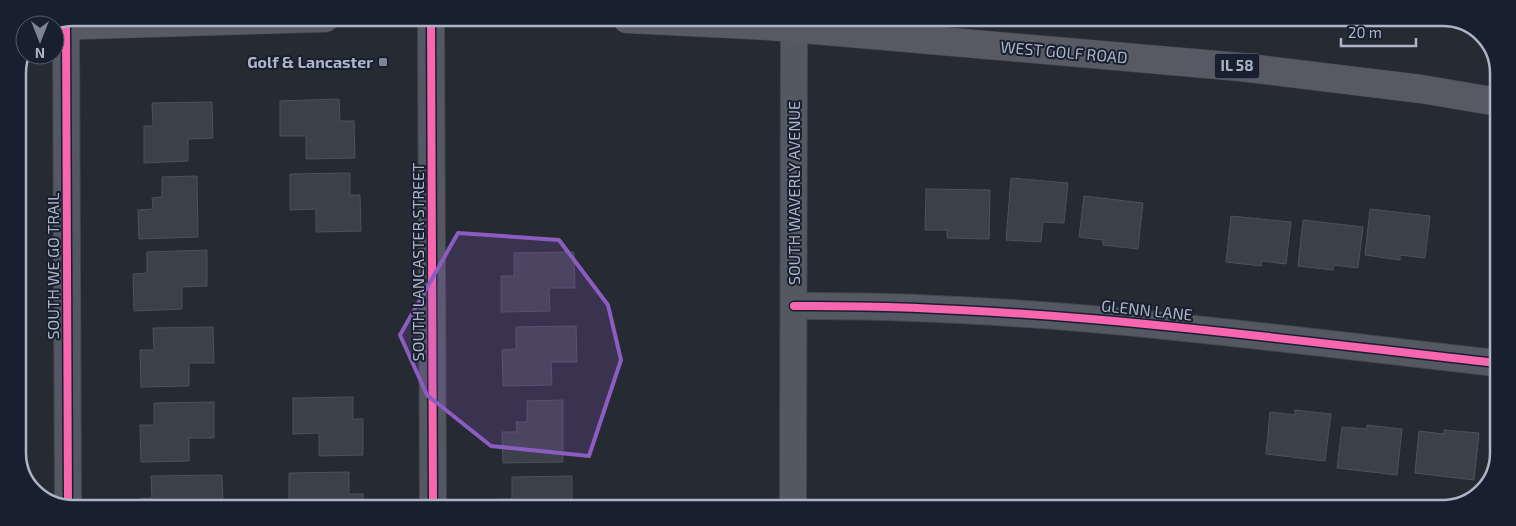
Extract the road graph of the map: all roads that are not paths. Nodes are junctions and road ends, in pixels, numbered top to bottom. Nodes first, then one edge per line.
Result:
1 (431, 26) edge
2 (776, 26) edge
3 (787, 26) edge
4 (61, 65) edge
5 (1490, 101) edge
6 (794, 306) junction
7 (1490, 362) edge
8 (68, 499) edge
9 (433, 500) edge
10 (793, 500) edge

1 - 9 street, SOUTH LANCASTER STREET
2 - 6 street, SOUTH WAVERLY AVENUE
3 - 5 main road, WEST GOLF ROAD / IL 58
4 - 8 street, SOUTH WE GO TRAIL
6 - 7 street, GLENN LANE
6 - 10 street, SOUTH WAVERLY AVENUE

